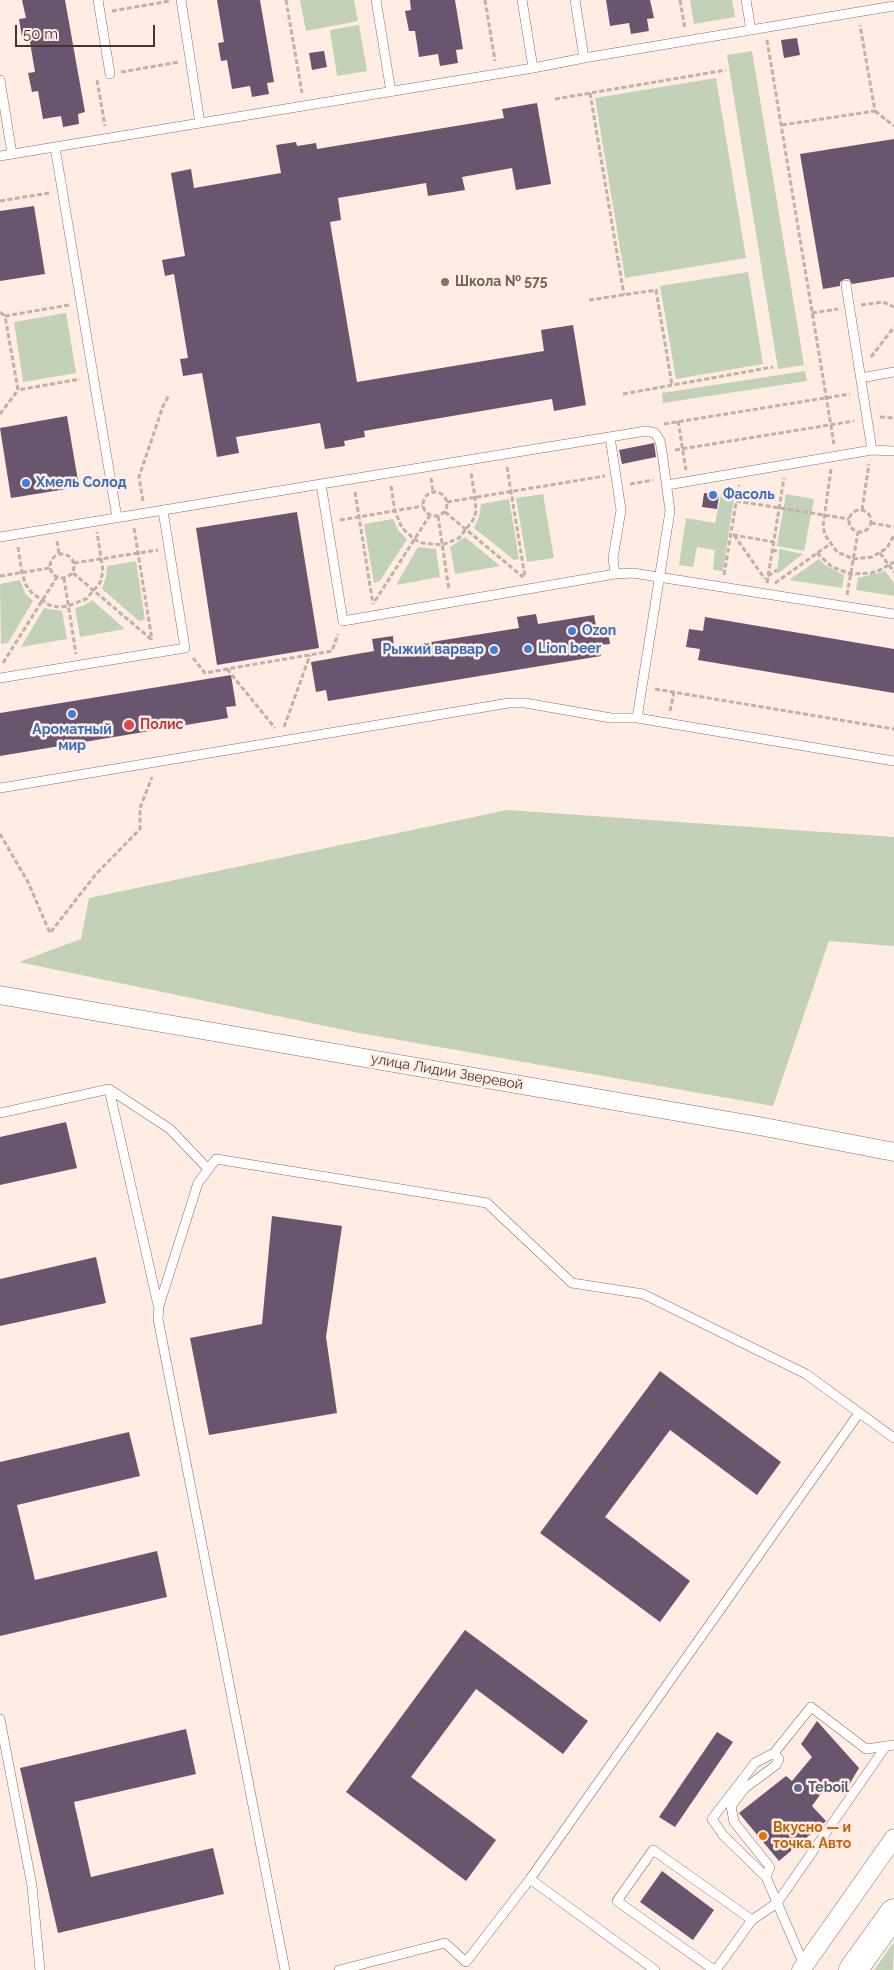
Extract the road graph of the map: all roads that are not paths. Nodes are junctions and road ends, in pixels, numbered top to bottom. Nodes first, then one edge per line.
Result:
1 (98, 0) edge
2 (179, 0) edge
3 (376, 0) edge
4 (522, 0) edge
5 (575, 0) edge
6 (746, 0) edge
7 (894, 6) edge
8 (751, 30) junction
9 (584, 58) junction
10 (533, 68) junction
11 (110, 74) road end
12 (0, 80) edge
13 (391, 92) junction
14 (1, 95) edge
15 (200, 123) junction
16 (55, 147) junction
17 (12, 154) junction
18 (0, 156) edge
19 (846, 285) dead end
20 (894, 372) edge
21 (861, 375) junction
22 (610, 437) junction
23 (872, 450) junction
24 (894, 451) edge
25 (666, 481) junction
26 (321, 484) junction
27 (164, 511) junction
28 (116, 518) junction
29 (0, 537) edge
30 (615, 574) junction
31 (659, 576) junction
32 (894, 614) edge
33 (0, 678) edge
34 (637, 718) junction
35 (894, 761) edge
36 (0, 788) edge
37 (0, 995) edge
38 (109, 1089) junction
39 (0, 1113) edge
40 (894, 1152) edge
41 (208, 1169) junction
42 (159, 1306) junction
43 (859, 1413) junction
44 (894, 1438) edge
45 (0, 1719) edge
46 (890, 1746) edge
47 (774, 1753) junction
48 (894, 1838) edge
49 (766, 1877) junction
50 (530, 1878) junction
51 (777, 1903) junction
52 (894, 1913) edge
53 (752, 1920) junction
54 (803, 1968) edge
55 (40, 1970) edge
56 (285, 1970) edge
57 (339, 1970) edge
58 (655, 1970) edge
59 (715, 1970) edge
60 (853, 1970) edge

1 - 11 lane
2 - 15 lane
3 - 13 lane
4 - 10 lane
5 - 9 lane
6 - 8 lane
7 - 8 lane
8 - 9 lane
9 - 10 lane
10 - 13 lane
12 - 14 lane
13 - 15 lane
14 - 17 lane
15 - 16 lane
16 - 17 lane
16 - 28 lane
17 - 18 lane
19 - 21 lane
20 - 21 lane
21 - 23 lane
22 - 25 lane
22 - 26 lane
22 - 30 lane
23 - 24 lane
23 - 25 lane
25 - 31 lane
26 - 27 lane
26 - 30 lane
27 - 28 lane
27 - 33 lane
28 - 29 lane
30 - 31 lane
31 - 32 lane
31 - 34 lane
34 - 35 lane
34 - 36 lane
37 - 40 street, улица Лидии Зверевой
38 - 39 lane
38 - 41 lane
38 - 42 lane
41 - 42 lane
41 - 43 lane
42 - 56 lane
43 - 44 lane
43 - 50 lane
45 - 55 lane
46 - 47 lane
46 - 51 lane
47 - 49 lane
47 - 49 lane
48 - 54 street
49 - 51 lane
50 - 57 lane
50 - 58 lane
51 - 53 lane
51 - 54 lane
52 - 60 main road
53 - 59 lane
53 - 59 lane

